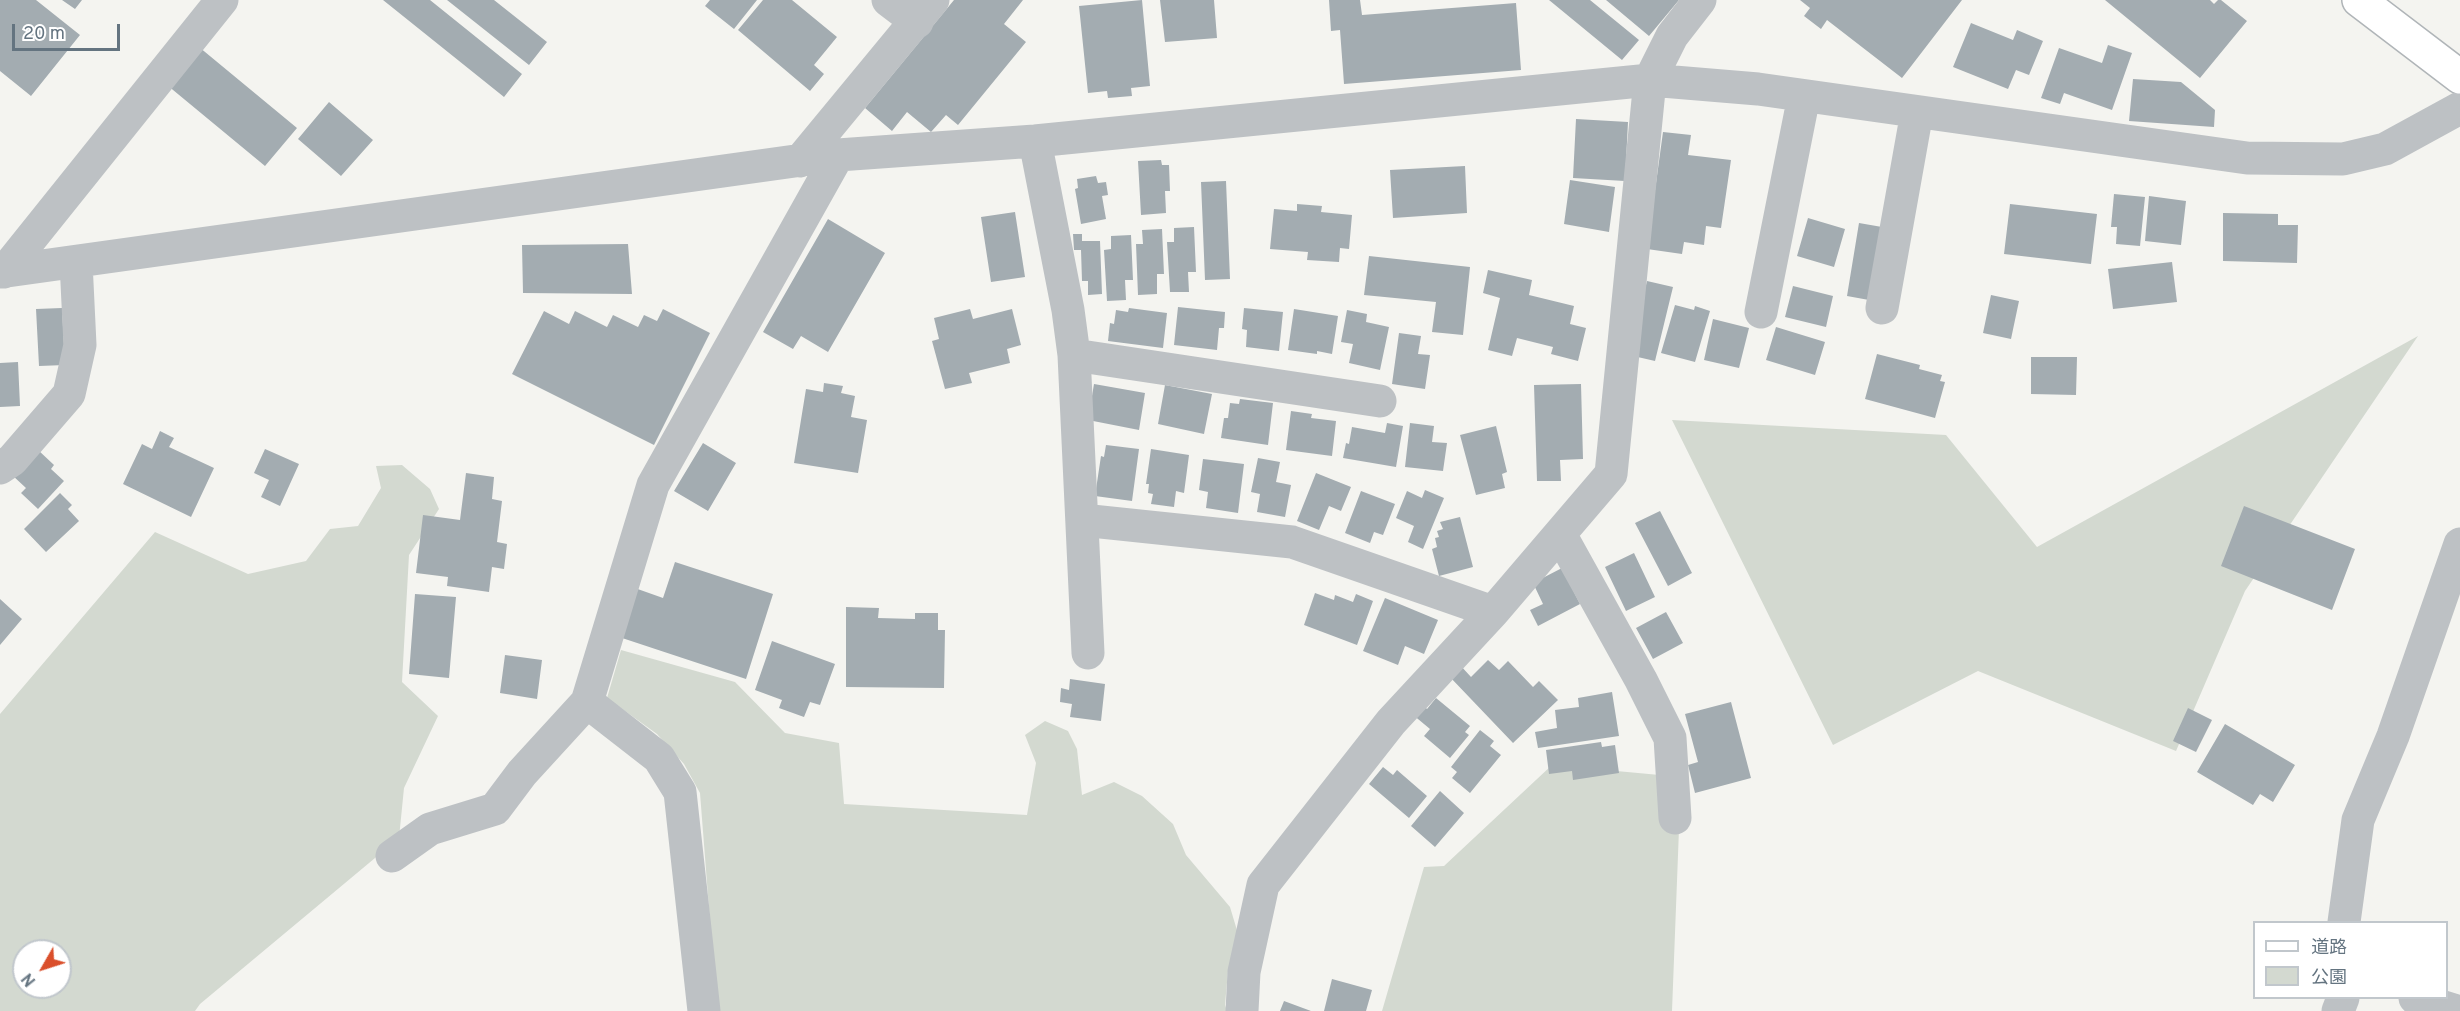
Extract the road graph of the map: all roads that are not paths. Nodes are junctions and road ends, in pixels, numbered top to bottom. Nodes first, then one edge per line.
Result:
1 (222, 0) edge
2 (888, 0) edge
3 (1700, 0) edge
4 (2359, 0) edge
5 (925, 11) edge
6 (2460, 77) edge
7 (1650, 80) junction
8 (1804, 96) junction
9 (2460, 108) edge
10 (1917, 112) junction
11 (1035, 141) junction
12 (838, 155) junction
13 (801, 161) junction
14 (76, 262) junction
15 (2, 272) edge
16 (1882, 308) dead end
17 (1761, 312) dead end
18 (1074, 355) junction
19 (1380, 401) dead end
20 (0, 468) edge
21 (1082, 520) junction
22 (1560, 534) junction
23 (2460, 544) edge
24 (1493, 612) junction
25 (1088, 653) dead end
26 (587, 702) junction
27 (1675, 818) dead end
28 (392, 856) dead end
29 (2344, 921) edge
30 (2418, 999) edge
31 (704, 1011) edge
32 (1242, 1011) edge
33 (2457, 1011) edge

1 - 15 street
2 - 5 street
3 - 7 street
4 - 6 main road
5 - 13 street
7 - 8 street
7 - 11 street
7 - 22 street
8 - 10 street
8 - 17 street
9 - 10 street
10 - 16 street
11 - 12 street
11 - 18 street
12 - 13 street
12 - 26 street
13 - 14 street
14 - 15 street
14 - 20 street
18 - 19 street
18 - 21 street
21 - 24 street
21 - 25 street
22 - 24 street
22 - 27 street
23 - 29 street
24 - 32 street
26 - 28 street
26 - 31 street
30 - 33 street

